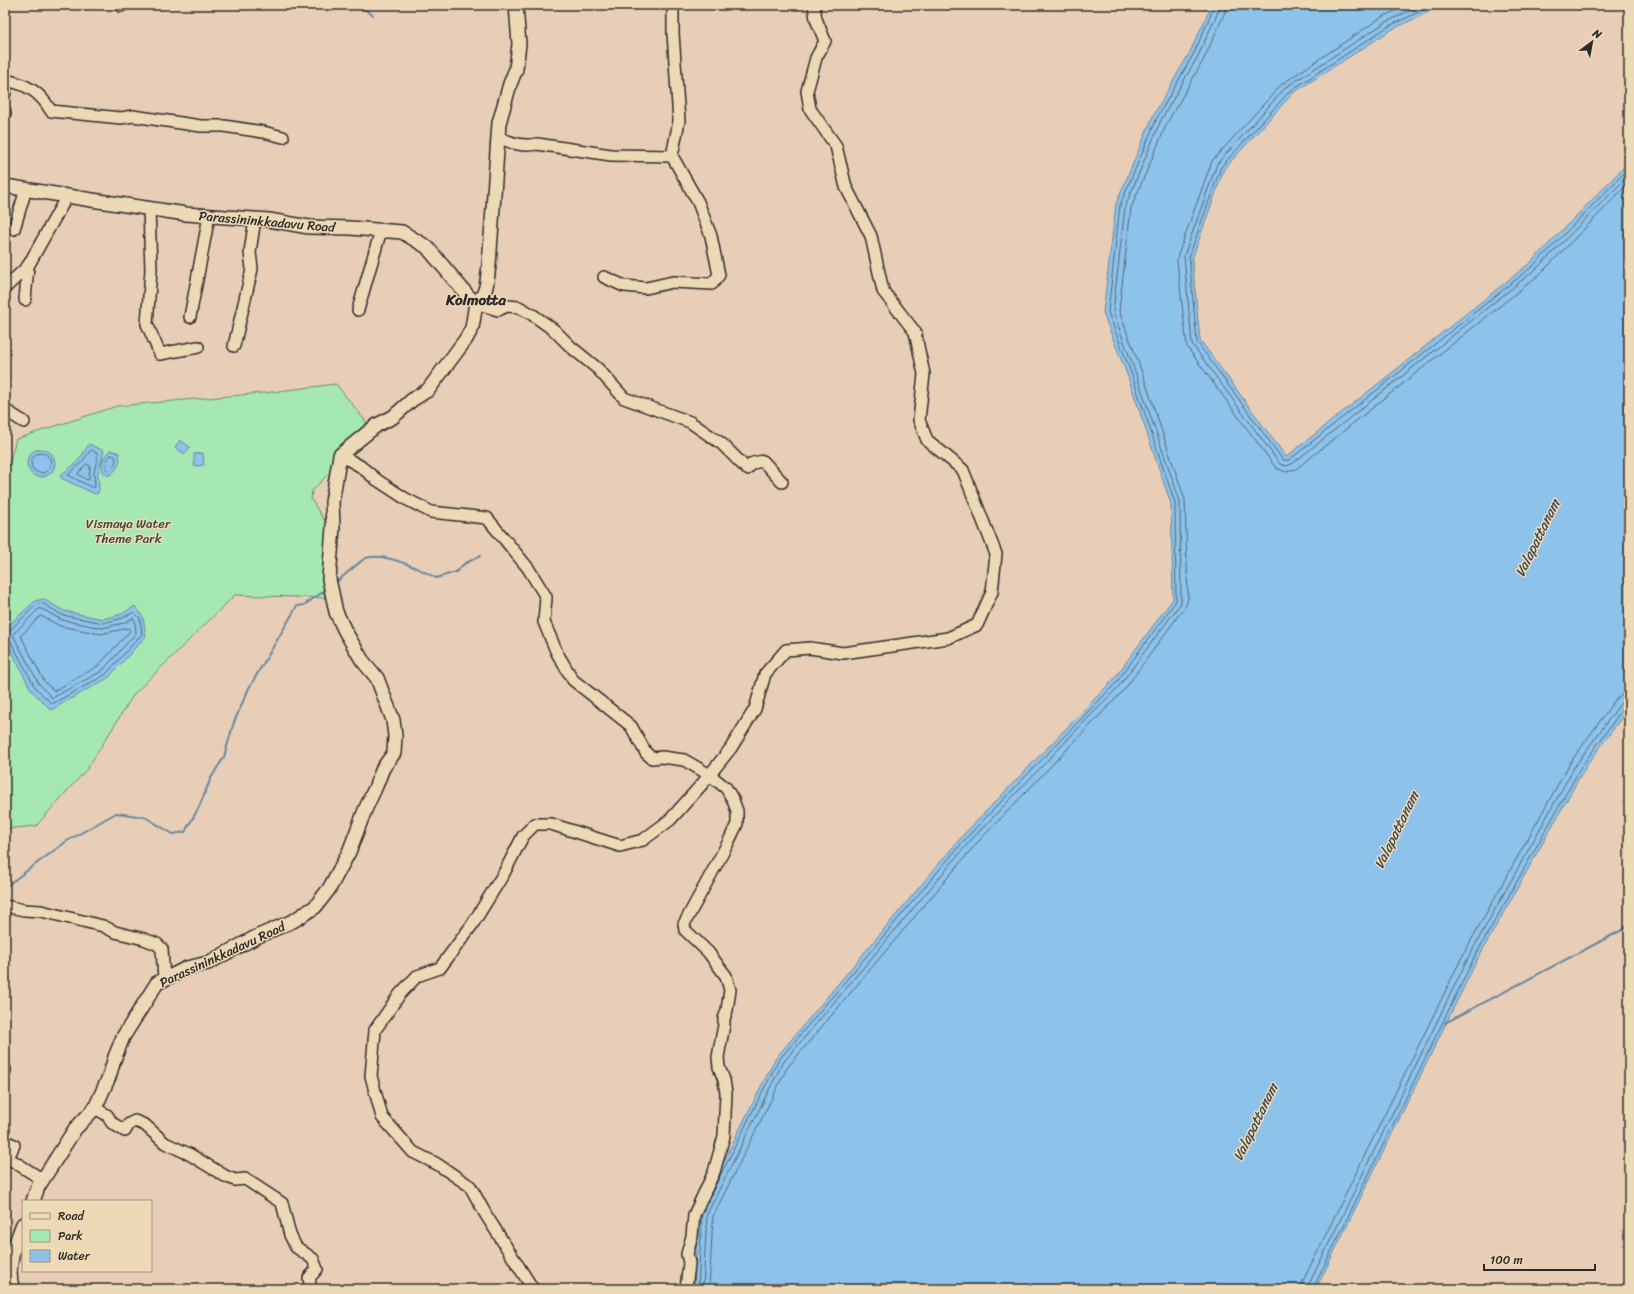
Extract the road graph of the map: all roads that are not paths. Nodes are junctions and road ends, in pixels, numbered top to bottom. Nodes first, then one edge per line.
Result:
1 (516, 5) edge
2 (673, 5) edge
3 (814, 5) edge
4 (6, 80) edge
5 (5, 93) edge
6 (283, 137) dead end
7 (498, 137) junction
8 (672, 156) junction
9 (5, 186) edge
10 (26, 189) junction
11 (67, 196) junction
12 (149, 208) junction
13 (208, 216) junction
14 (255, 219) junction
15 (14, 229) dead end
16 (381, 230) junction
17 (28, 266) junction
18 (604, 277) dead end
19 (5, 288) edge
20 (25, 300) dead end
21 (476, 303) junction
22 (358, 310) dead end
23 (190, 317) dead end
24 (234, 346) dead end
25 (198, 348) dead end
26 (5, 410) edge
27 (24, 422) dead end
28 (340, 455) junction
29 (782, 482) dead end
30 (710, 775) junction
31 (5, 906) edge
32 (164, 979) junction
33 (95, 1108) junction
34 (5, 1141) edge
35 (38, 1187) junction
36 (33, 1200) edge
37 (22, 1227) edge
38 (10, 1283) edge
39 (311, 1289) edge
40 (532, 1289) edge
41 (686, 1289) edge

1 - 7 main road
2 - 8 street
3 - 30 street
4 - 5 street
4 - 6 street
7 - 8 street
7 - 21 main road
8 - 18 street
9 - 10 main road, Parassininkkadavu Road
10 - 11 main road, Parassininkkadavu Road
10 - 15 street
11 - 12 main road, Parassininkkadavu Road
11 - 17 street
12 - 13 main road, Parassininkkadavu Road
12 - 25 street
13 - 14 main road, Parassininkkadavu Road
13 - 23 street
14 - 16 main road, Parassininkkadavu Road
14 - 24 street
16 - 21 main road, Parassininkkadavu Road
16 - 22 street
17 - 19 street
17 - 20 street
21 - 28 main road
21 - 29 street
26 - 27 street
28 - 30 street
28 - 32 main road, Parassininkkadavu Road
30 - 40 street
30 - 41 street
31 - 32 street
32 - 33 main road, Parassininkkadavu Road
33 - 35 main road, Parassininkkadavu Road
33 - 39 street
34 - 35 street
35 - 36 main road, Parassininkkadavu Road
37 - 38 main road

